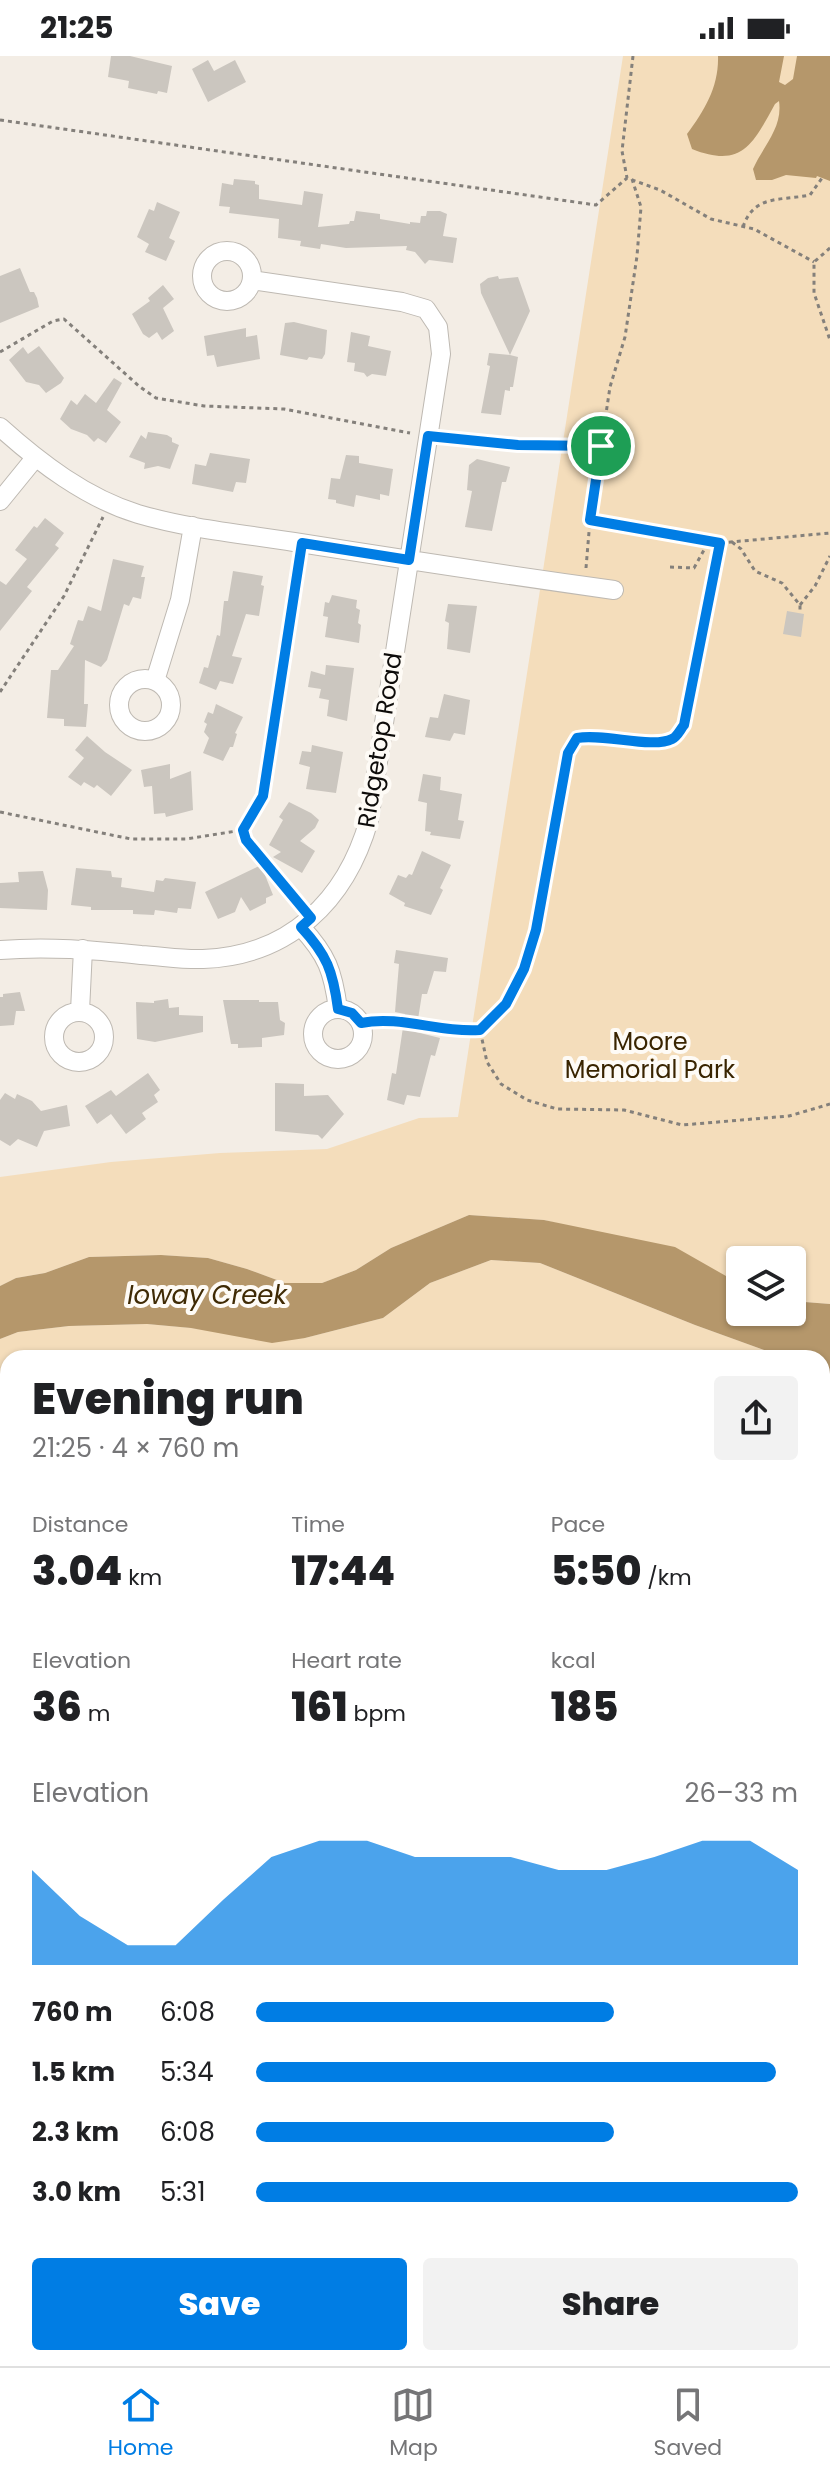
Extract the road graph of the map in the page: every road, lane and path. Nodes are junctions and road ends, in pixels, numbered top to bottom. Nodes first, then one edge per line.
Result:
1 (633, 56) edge
2 (0, 120) edge
3 (822, 178) dead end
4 (630, 179) junction
5 (743, 227) junction
6 (830, 248) edge
7 (814, 262) junction
8 (252, 280) dead end
9 (830, 340) edge
10 (0, 352) edge
11 (0, 427) edge
12 (428, 436) junction
13 (601, 446) junction
14 (35, 458) junction
15 (0, 501) edge
16 (109, 502) junction
17 (590, 520) junction
18 (193, 526) junction
19 (830, 533) edge
20 (709, 541) junction
21 (732, 542) junction
22 (302, 543) junction
23 (720, 543) junction
24 (830, 556) edge
25 (409, 560) junction
26 (670, 567) dead end
27 (584, 585) junction
28 (614, 590) dead end
29 (800, 605) junction
30 (800, 613) dead end
31 (155, 681) dead end
32 (0, 692) edge
33 (0, 812) edge
34 (243, 830) junction
35 (306, 923) junction
36 (83, 949) junction
37 (0, 950) edge
38 (338, 1009) junction
39 (80, 1011) dead end
40 (361, 1023) junction
41 (480, 1030) junction
42 (830, 1104) edge

1 - 4 path
2 - 4 path
3 - 5 path
4 - 5 path
4 - 13 path
5 - 7 path
6 - 7 path
7 - 9 path
8 - 12 street, Ridgetop Road
10 - 12 path
11 - 14 street
12 - 13 path
12 - 25 street, Ridgetop Road
13 - 17 path
14 - 15 street
14 - 16 street
16 - 18 street
16 - 32 path
17 - 20 path
17 - 27 path
18 - 22 street
18 - 31 street
19 - 21 path
20 - 23 path
20 - 26 path
21 - 23 path
21 - 29 path
22 - 25 street
22 - 34 path
23 - 41 path
24 - 29 path
25 - 27 street
25 - 35 street, Ridgetop Road
27 - 28 street
29 - 30 path
33 - 34 path
34 - 35 path
35 - 36 street, Ridgetop Road
35 - 38 street
36 - 37 street, Ridgetop Road
36 - 39 street
38 - 40 street
38 - 40 street
40 - 41 path
41 - 42 path

